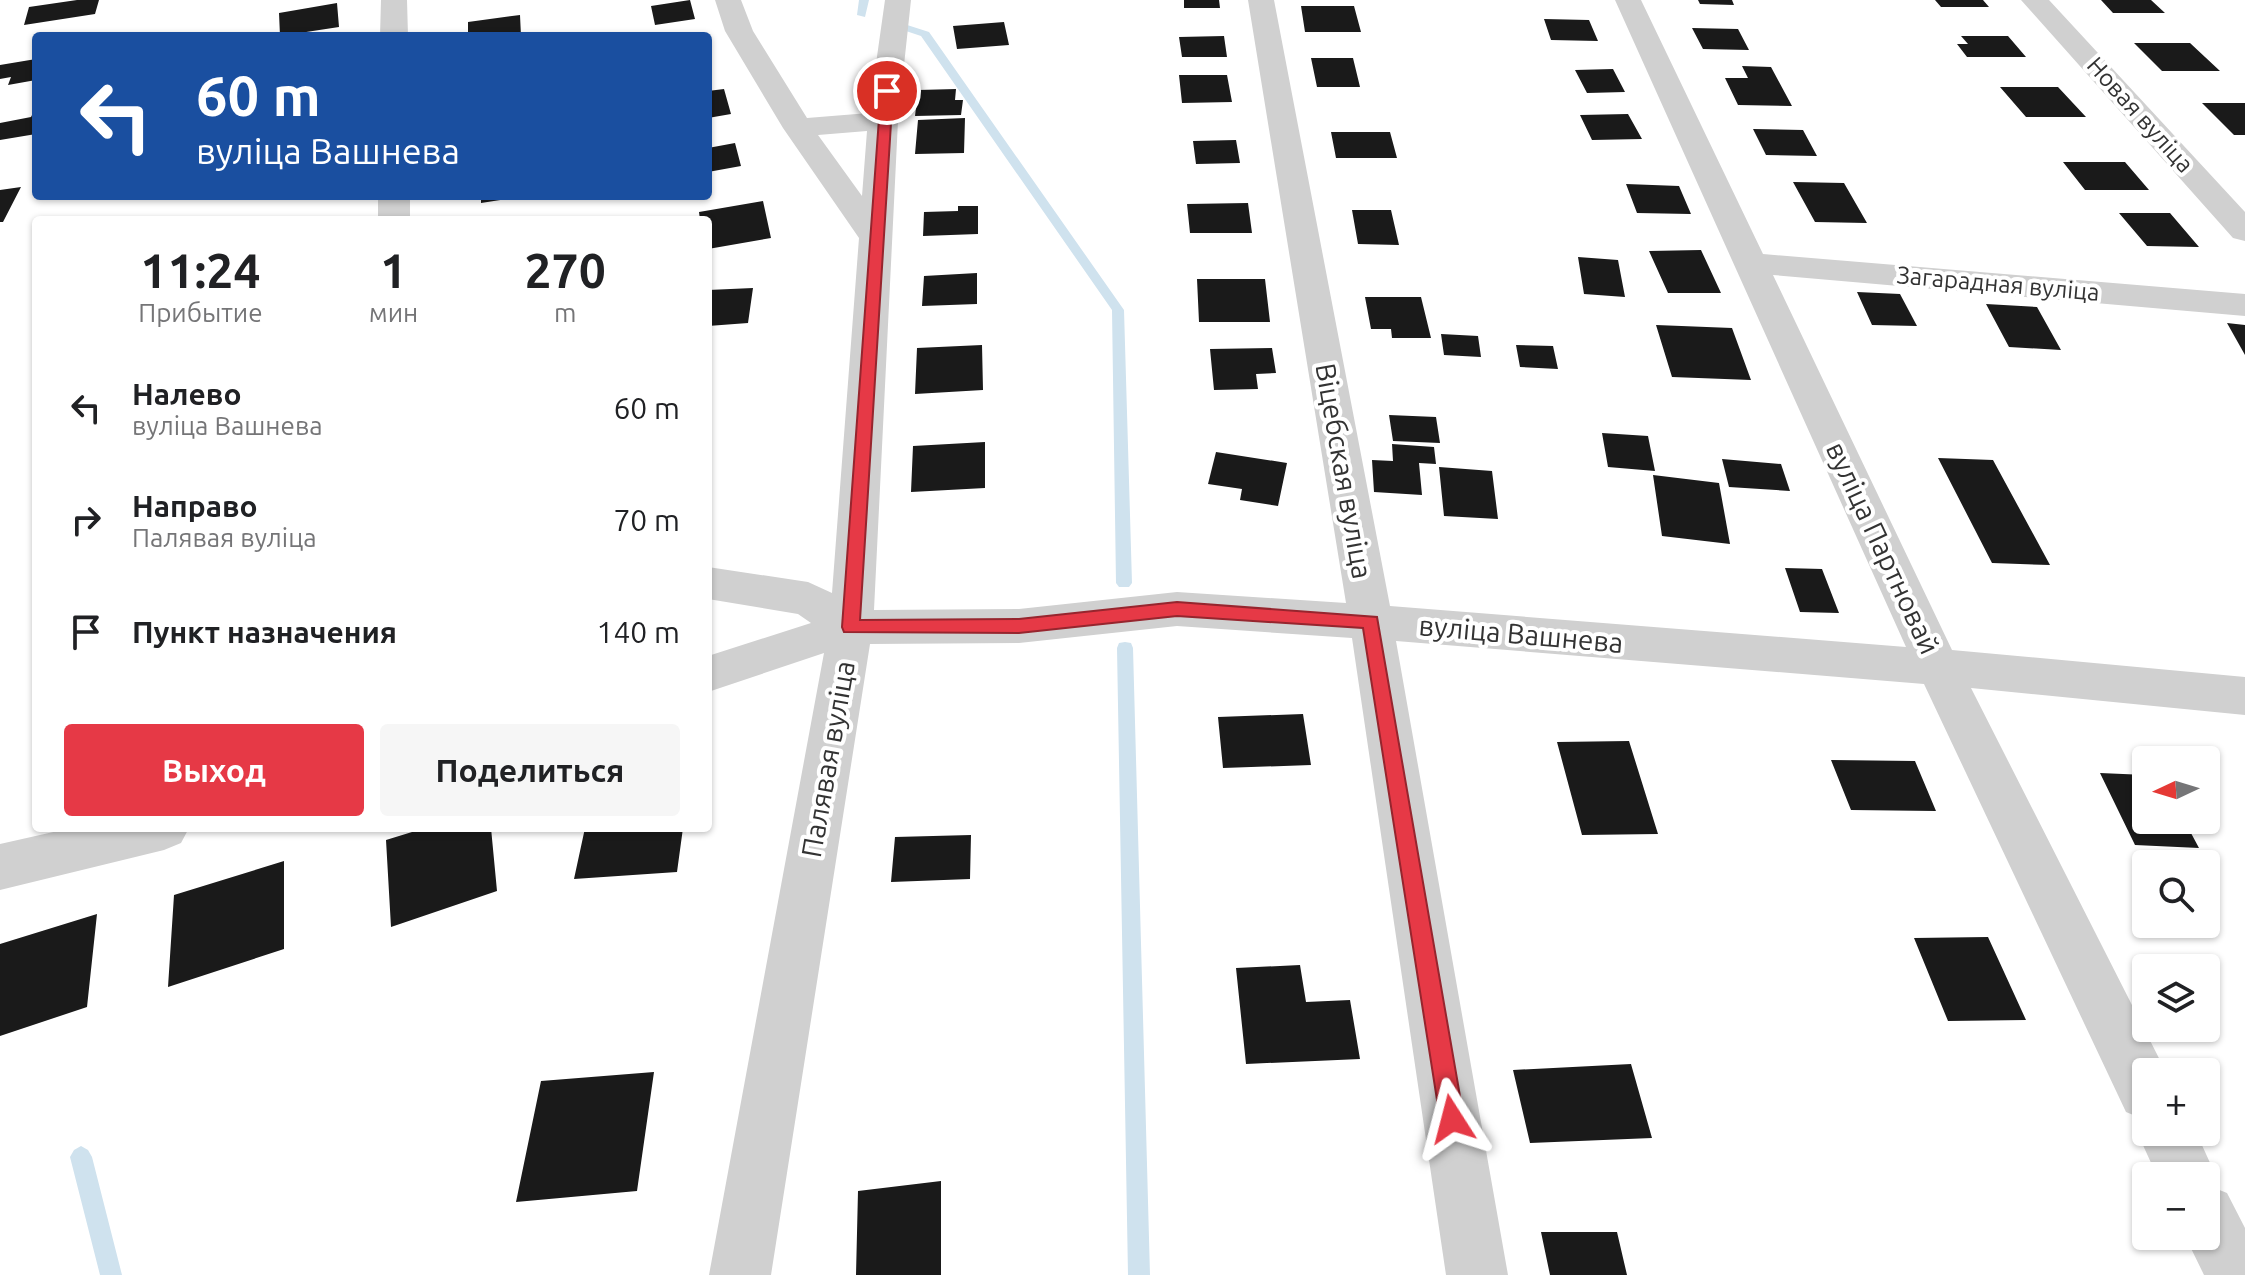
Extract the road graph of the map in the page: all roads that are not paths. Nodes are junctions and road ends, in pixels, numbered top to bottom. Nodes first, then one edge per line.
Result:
1 (394, 0) edge
2 (728, 0) edge
3 (898, 0) edge
4 (1261, 0) edge
5 (1628, 0) edge
6 (2034, 0) edge
7 (394, 32) edge
8 (883, 121) junction
9 (798, 128) junction
10 (2245, 231) edge
11 (876, 239) junction
12 (1750, 263) junction
13 (2245, 305) edge
14 (712, 584) edge
15 (1371, 622) junction
16 (851, 627) junction
17 (1938, 667) junction
18 (712, 673) edge
19 (2245, 696) edge
20 (147, 832) edge
21 (0, 867) edge
22 (2132, 1063) edge
23 (2220, 1242) edge
24 (740, 1275) edge
25 (1477, 1275) edge
26 (2236, 1275) edge

1 - 7 street
2 - 9 street
3 - 8 street, Палявая вуліца
4 - 15 street, Віцебская вуліца
5 - 12 street, вуліца Партновай
6 - 10 street, Новая вуліца
8 - 9 street
8 - 11 street, Палявая вуліца
9 - 11 street
11 - 16 street, Палявая вуліца
12 - 13 street, Загарадная вуліца
12 - 17 street, вуліца Партновай
14 - 16 street
15 - 16 street, вуліца Вашнева
15 - 17 street, вуліца Вашнева
15 - 25 street, Віцебская вуліца
16 - 18 street, вуліца Вашнева
16 - 24 street, Палявая вуліца
17 - 19 street, вуліца Вашнева
17 - 22 street, вуліца Партновай
20 - 21 street
23 - 26 street

